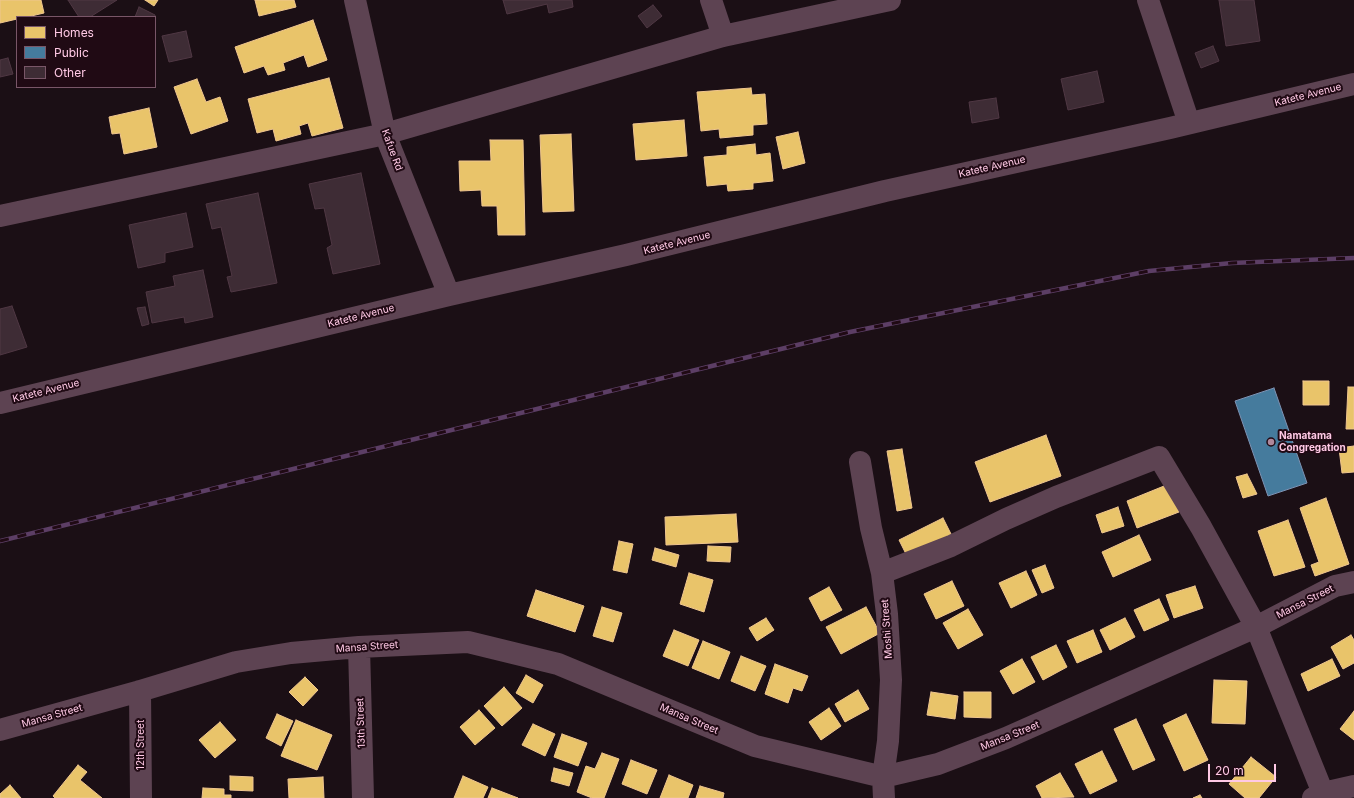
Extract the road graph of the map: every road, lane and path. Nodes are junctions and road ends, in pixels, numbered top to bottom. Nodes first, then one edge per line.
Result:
1 (355, 0) edge
2 (711, 0) edge
3 (890, 0) edge
4 (1148, 0) edge
5 (723, 36) junction
6 (1354, 84) edge
7 (1189, 123) junction
8 (385, 134) junction
9 (0, 216) edge
10 (449, 295) junction
11 (0, 403) edge
12 (860, 462) dead end
13 (882, 573) junction
14 (1354, 582) edge
15 (1256, 627) junction
16 (359, 647) junction
17 (140, 691) junction
18 (0, 730) edge
19 (883, 777) junction
20 (1354, 786) edge
21 (1320, 796) edge
22 (141, 798) edge
23 (363, 798) edge
24 (884, 798) edge

1 - 8 street, Kafue Rd
2 - 5 street
3 - 5 street
4 - 7 street
5 - 8 street
6 - 7 street, Katete Avenue
7 - 10 street, Katete Avenue
8 - 9 street
8 - 10 street, Kafue Rd
10 - 11 street, Katete Avenue
12 - 13 street, Moshi Street
13 - 15 street
13 - 19 street, Moshi Street
14 - 15 street, Mansa Street
15 - 19 street, Mansa Street
15 - 21 street
16 - 17 street, Mansa Street
16 - 19 street, Mansa Street
16 - 23 street, 13th Street
17 - 18 street, Mansa Street
17 - 22 street, 12th Street
19 - 24 street, Moshi Street
20 - 21 street

